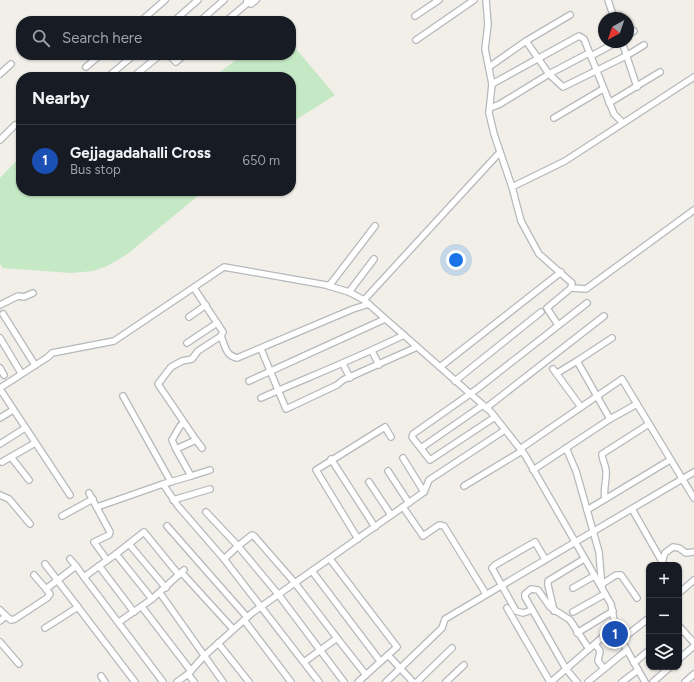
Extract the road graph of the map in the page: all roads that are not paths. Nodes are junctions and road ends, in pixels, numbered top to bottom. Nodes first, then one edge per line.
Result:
1 (165, 0) edge
2 (198, 0) edge
3 (224, 0) edge
4 (256, 0) edge
5 (439, 0) edge
6 (474, 0) edge
7 (486, 0) edge
8 (608, 0) edge
9 (248, 1) edge
10 (612, 12) edge
11 (570, 15) dead end
12 (147, 16) edge
13 (180, 16) edge
14 (206, 16) edge
15 (232, 16) edge
16 (415, 16) dead end
17 (416, 40) dead end
18 (526, 41) junction
19 (644, 45) dead end
20 (605, 48) edge
21 (624, 48) edge
22 (590, 55) junction
23 (626, 56) junction
24 (538, 58) junction
25 (94, 60) edge
26 (128, 60) edge
27 (154, 60) edge
28 (11, 64) dead end
29 (86, 67) dead end
30 (489, 67) junction
31 (596, 70) junction
32 (114, 72) edge
33 (139, 72) edge
34 (660, 72) dead end
35 (0, 74) edge
36 (549, 74) junction
37 (694, 77) edge
38 (492, 84) junction
39 (638, 87) junction
40 (603, 89) junction
41 (609, 103) junction
42 (490, 108) junction
43 (554, 118) dead end
44 (623, 123) junction
45 (15, 125) dead end
46 (0, 140) edge
47 (500, 152) junction
48 (512, 187) junction
49 (694, 210) edge
50 (375, 226) dead end
51 (374, 259) dead end
52 (561, 272) junction
53 (329, 286) junction
54 (194, 288) junction
55 (570, 288) junction
56 (350, 292) junction
57 (33, 293) dead end
58 (364, 300) junction
59 (587, 303) dead end
60 (369, 304) junction
61 (0, 305) edge
62 (206, 305) junction
63 (541, 312) dead end
64 (3, 314) dead end
65 (604, 316) dead end
66 (188, 317) dead end
67 (385, 319) junction
68 (217, 323) junction
69 (558, 325) junction
70 (404, 335) junction
71 (221, 336) junction
72 (0, 338) edge
73 (612, 338) dead end
74 (187, 342) dead end
75 (417, 347) junction
76 (261, 349) junction
77 (372, 351) junction
78 (577, 361) junction
79 (343, 364) junction
80 (35, 365) junction
81 (378, 365) junction
82 (440, 367) junction
83 (0, 368) edge
84 (553, 369) dead end
85 (269, 372) junction
86 (559, 372) dead end
87 (21, 373) junction
88 (4, 375) dead end
89 (350, 378) junction
90 (249, 381) dead end
91 (456, 381) junction
92 (0, 389) edge
93 (278, 390) junction
94 (470, 393) junction
95 (598, 395) junction
96 (122, 396) dead end
97 (261, 398) dead end
98 (637, 404) junction
99 (484, 406) junction
100 (581, 407) junction
101 (13, 410) junction
102 (495, 417) junction
103 (0, 418) edge
104 (610, 419) junction
105 (184, 423) junction
106 (649, 424) junction
107 (25, 428) junction
108 (505, 430) junction
109 (391, 437) dead end
110 (196, 440) junction
111 (0, 444) edge
112 (36, 444) junction
113 (202, 448) dead end
114 (421, 448) junction
115 (566, 448) junction
116 (176, 449) junction
117 (521, 450) junction
118 (12, 456) junction
119 (403, 458) dead end
120 (331, 459) junction
121 (670, 460) junction
122 (2, 462) dead end
123 (210, 470) dead end
124 (533, 470) junction
125 (388, 471) dead end
126 (694, 472) edge
127 (191, 476) junction
128 (682, 478) junction
129 (29, 480) dead end
130 (171, 482) junction
131 (369, 482) dead end
132 (163, 484) junction
133 (464, 486) dead end
134 (210, 489) dead end
135 (424, 492) junction
136 (89, 493) dead end
137 (70, 494) dead end
138 (0, 495) edge
139 (694, 498) edge
140 (93, 499) junction
141 (605, 499) junction
142 (173, 500) junction
143 (409, 503) junction
144 (403, 506) junction
145 (97, 508) junction
146 (632, 509) junction
147 (587, 510) junction
148 (206, 512) dead end
149 (392, 515) junction
150 (62, 516) dead end
151 (30, 524) dead end
152 (167, 526) dead end
153 (375, 527) junction
154 (593, 531) junction
155 (358, 539) junction
156 (574, 542) junction
157 (130, 544) junction
158 (238, 546) junction
159 (694, 552) edge
160 (116, 554) junction
161 (70, 559) dead end
162 (224, 559) junction
163 (330, 559) junction
164 (545, 559) junction
165 (584, 559) junction
166 (107, 560) junction
167 (662, 562) edge
168 (663, 562) edge
169 (46, 564) dead end
170 (76, 566) junction
171 (99, 566) junction
172 (312, 571) junction
173 (182, 573) junction
174 (34, 575) dead end
175 (594, 576) junction
176 (84, 577) junction
177 (58, 579) junction
178 (694, 580) edge
179 (295, 583) junction
180 (500, 585) junction
181 (46, 588) junction
182 (166, 588) junction
183 (574, 588) dead end
184 (682, 589) edge
185 (603, 590) junction
186 (160, 593) junction
187 (278, 594) junction
188 (486, 594) junction
189 (637, 598) dead end
190 (152, 599) junction
191 (262, 606) junction
192 (78, 607) junction
193 (142, 607) junction
194 (507, 608) dead end
195 (0, 610) edge
196 (532, 610) junction
197 (554, 611) junction
198 (613, 611) junction
199 (134, 612) junction
200 (573, 612) dead end
201 (6, 616) junction
202 (245, 618) junction
203 (0, 621) edge
204 (646, 621) edge
205 (119, 622) junction
206 (45, 628) dead end
207 (233, 629) junction
208 (682, 630) edge
209 (577, 633) junction
210 (612, 633) junction
211 (619, 636) junction
212 (337, 638) junction
213 (0, 642) edge
214 (218, 643) junction
215 (595, 644) junction
216 (694, 644) edge
217 (452, 648) dead end
218 (589, 649) junction
219 (320, 650) junction
220 (627, 650) junction
221 (646, 653) edge
222 (388, 655) junction
223 (204, 656) junction
224 (682, 656) edge
225 (380, 661) junction
226 (304, 662) junction
227 (634, 663) junction
228 (20, 664) dead end
229 (464, 665) dead end
230 (400, 669) junction
231 (566, 669) junction
232 (604, 669) junction
233 (638, 670) junction
234 (667, 670) edge
235 (189, 673) junction
236 (694, 674) edge
237 (366, 675) junction
238 (101, 676) dead end
239 (105, 682) edge
240 (135, 682) edge
241 (163, 682) edge
242 (177, 682) edge
243 (194, 682) edge
244 (223, 682) edge
245 (249, 682) edge
246 (292, 682) edge
247 (319, 682) edge
248 (344, 682) edge
249 (358, 682) edge
250 (386, 682) edge
251 (413, 682) edge
252 (417, 682) edge
253 (446, 682) edge
254 (550, 682) edge
255 (577, 682) edge
256 (588, 682) edge
257 (622, 682) edge
258 (645, 682) edge
259 (653, 682) edge
260 (685, 682) edge

1 - 12 street
2 - 13 street
3 - 14 street
4 - 9 street
5 - 16 street
6 - 17 street
7 - 30 street
8 - 10 street
9 - 15 street
11 - 18 street
18 - 24 street
18 - 30 street
19 - 23 street
20 - 22 street
21 - 23 street
22 - 24 street
22 - 31 street
22 - 36 street
23 - 31 street
23 - 39 street
24 - 36 street
24 - 38 street
25 - 29 street
26 - 32 street
27 - 33 street
28 - 35 street
30 - 38 street
31 - 36 street
31 - 40 street
34 - 39 street
36 - 42 street
37 - 44 street
38 - 42 street
39 - 41 street
40 - 41 street
40 - 43 street
41 - 44 street
42 - 47 street
44 - 48 street
45 - 46 street
47 - 48 street
47 - 58 street
48 - 52 street
49 - 55 street
50 - 53 street
51 - 56 street
52 - 55 street
52 - 82 street
53 - 54 street
53 - 56 street
54 - 62 street
54 - 80 street
55 - 69 street
56 - 58 street
57 - 61 street
58 - 60 street
59 - 69 street
60 - 67 street
60 - 76 street
62 - 66 street
62 - 68 street
63 - 91 street
64 - 80 street
65 - 99 street
67 - 70 street
67 - 85 street
68 - 71 street
68 - 74 street
69 - 94 street
70 - 75 street
70 - 77 street
71 - 76 street
71 - 105 street
72 - 87 street
73 - 78 street
75 - 81 street
75 - 82 street
76 - 85 street
77 - 79 street
77 - 81 street
78 - 86 street
78 - 95 street
79 - 89 street
79 - 93 street
80 - 87 street
81 - 89 street
82 - 91 street
83 - 88 street
84 - 100 street
85 - 90 street
85 - 93 street
87 - 92 street
89 - 93 street
91 - 94 street
92 - 101 street
93 - 97 street
94 - 99 street
94 - 114 street
95 - 98 street
95 - 100 street
95 - 104 street
96 - 130 street
98 - 104 street
98 - 106 street
99 - 102 street
99 - 114 street
100 - 117 street
101 - 103 street
101 - 107 street
102 - 108 street
102 - 114 street
104 - 115 street
105 - 110 street
105 - 116 street
106 - 121 street
106 - 141 street
107 - 111 street
107 - 112 street
108 - 117 street
108 - 135 street
109 - 120 street
110 - 113 street
110 - 116 street
112 - 118 street
112 - 137 street
115 - 124 street
115 - 147 street
116 - 127 street
117 - 124 street
117 - 133 street
118 - 122 street
118 - 129 street
119 - 135 street
120 - 153 street
120 - 155 street
121 - 128 street
121 - 141 street
123 - 127 street
124 - 156 street
125 - 143 street
126 - 128 street
127 - 130 street
128 - 139 street
128 - 146 street
130 - 132 street
131 - 149 street
132 - 142 street
132 - 145 street
134 - 142 street
135 - 143 street
136 - 140 street
138 - 151 street
140 - 145 street
140 - 150 street
141 - 147 street
142 - 162 street
143 - 144 street
144 - 149 street
144 - 188 street
145 - 166 street
146 - 154 street
146 - 167 street
147 - 154 street
148 - 158 street
149 - 153 street
152 - 202 street
153 - 155 street
154 - 156 street
154 - 185 street
155 - 163 street
156 - 164 street
156 - 165 street
157 - 160 street
157 - 173 street
157 - 182 street
158 - 162 street
158 - 179 street
158 - 187 street
159 - 168 street
160 - 166 street
160 - 190 street
161 - 170 street
162 - 191 street
163 - 172 street
163 - 222 street
164 - 180 street
164 - 180 street
165 - 175 street
165 - 197 street
166 - 171 street
169 - 177 street
170 - 176 street
170 - 177 street
171 - 176 street
171 - 199 street
172 - 179 street
172 - 225 street
173 - 182 street
173 - 207 street
174 - 181 street
175 - 183 street
175 - 185 street
176 - 205 street
177 - 181 street
177 - 192 street
178 - 184 street
179 - 187 street
179 - 212 street
180 - 188 street
180 - 196 street
181 - 201 street
182 - 186 street
185 - 189 street
185 - 198 street
185 - 200 street
186 - 190 street
186 - 223 street
187 - 191 street
187 - 219 street
188 - 230 street
190 - 193 street
191 - 202 street
191 - 226 street
192 - 206 street
192 - 240 street
193 - 199 street
193 - 235 street
194 - 254 street
195 - 201 street
196 - 197 street
196 - 231 street
197 - 209 street
198 - 209 street
198 - 210 street
199 - 205 street
201 - 203 street
202 - 207 street
202 - 246 street
204 - 211 street
205 - 241 street
207 - 214 street
208 - 216 street
209 - 218 street
210 - 211 street
210 - 215 street
211 - 220 street
212 - 219 street
212 - 237 street
213 - 228 street
214 - 223 street
214 - 245 street
215 - 218 street
215 - 232 street
216 - 224 street
217 - 252 street
218 - 231 street
219 - 226 street
219 - 248 street
220 - 227 street
220 - 232 street
221 - 227 street
222 - 225 street
222 - 230 street
223 - 235 street
223 - 244 street
225 - 237 street
226 - 247 street
227 - 233 street
229 - 253 street
230 - 250 street
230 - 251 street
231 - 254 street
231 - 255 street
232 - 256 street
233 - 257 street
233 - 258 street
234 - 259 street
235 - 242 street
235 - 243 street
236 - 260 street
237 - 249 street
238 - 239 street

